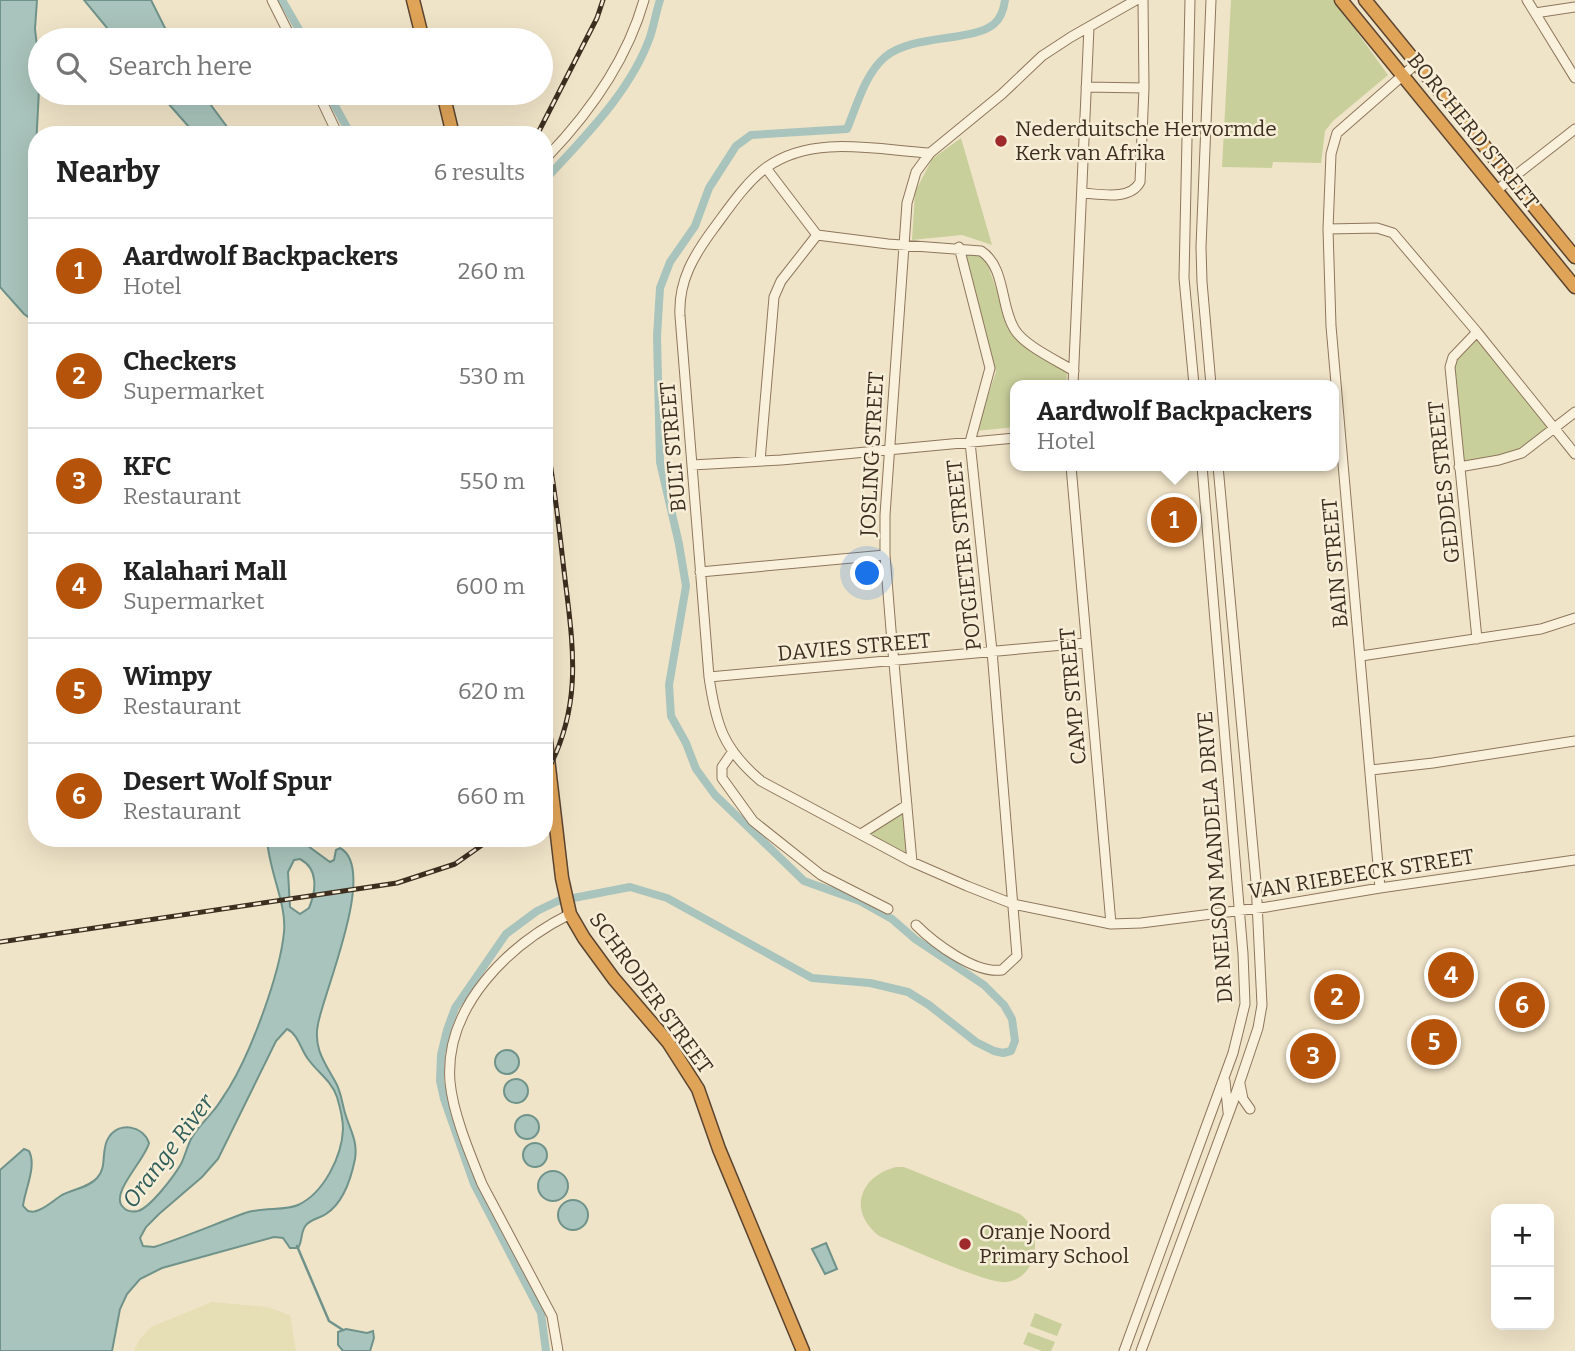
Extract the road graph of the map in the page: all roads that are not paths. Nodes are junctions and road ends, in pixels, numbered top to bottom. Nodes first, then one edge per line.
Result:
1 (272, 0) edge
2 (413, 0) edge
3 (422, 0) edge
4 (644, 0) edge
5 (1136, 0) edge
6 (1143, 0) edge
7 (1190, 0) edge
8 (1211, 0) edge
9 (1341, 0) edge
10 (1527, 0) edge
11 (1368, 1) edge
12 (1575, 7) edge
13 (1535, 13) junction
14 (1353, 15) junction
15 (1089, 27) junction
16 (286, 28) edge
17 (420, 28) edge
18 (428, 28) edge
19 (1417, 63) junction
20 (1403, 76) junction
21 (1575, 78) edge
22 (1086, 87) junction
23 (1144, 88) junction
24 (324, 105) edge
25 (438, 105) edge
26 (446, 105) edge
27 (334, 126) edge
28 (442, 126) edge
29 (451, 126) edge
30 (1575, 129) edge
31 (553, 151) edge
32 (930, 153) junction
33 (766, 168) junction
34 (1511, 178) junction
35 (1497, 190) junction
36 (1082, 193) junction
37 (1328, 229) junction
38 (817, 235) junction
39 (903, 245) junction
40 (959, 247) junction
41 (1575, 257) edge
42 (1575, 287) edge
43 (1477, 332) junction
44 (1074, 371) junction
45 (1073, 380) edge
46 (1194, 380) edge
47 (1211, 380) edge
48 (1334, 380) edge
49 (1575, 412) edge
50 (1555, 429) junction
51 (1010, 438) edge
52 (1339, 438) edge
53 (970, 442) junction
54 (890, 449) junction
55 (1575, 454) edge
56 (760, 461) junction
57 (692, 465) junction
58 (1459, 467) junction
59 (1071, 471) edge
60 (1202, 471) edge
61 (1218, 471) edge
62 (885, 555) junction
63 (700, 572) junction
64 (1575, 618) edge
65 (1477, 639) junction
66 (1086, 643) junction
67 (992, 651) junction
68 (1361, 656) junction
69 (893, 661) junction
70 (709, 677) junction
71 (1575, 741) edge
72 (733, 751) junction
73 (1371, 770) junction
74 (553, 794) edge
75 (907, 804) junction
76 (861, 834) junction
77 (1575, 860) edge
78 (912, 862) junction
79 (1380, 888) junction
80 (567, 903) junction
81 (1013, 904) junction
82 (1258, 908) junction
83 (888, 909) dead end
84 (1240, 909) junction
85 (1111, 924) junction
86 (916, 925) dead end
87 (1225, 1076) junction
88 (1240, 1083) junction
89 (1229, 1107) junction
90 (1250, 1109) dead end
91 (1206, 1127) junction
92 (558, 1351) edge
93 (803, 1351) edge
94 (1124, 1351) edge
95 (1141, 1351) edge

1 - 16 street
2 - 17 highway
3 - 18 highway
4 - 31 street
5 - 15 street
6 - 23 street
7 - 46 street
8 - 47 street
9 - 14 highway, BORCHERD STREET
10 - 13 street
11 - 14 street
11 - 19 highway, BORCHERD STREET
12 - 13 street
13 - 21 street
14 - 20 highway, BORCHERD STREET
15 - 22 street
15 - 32 street
19 - 20 street, BAIN STREET
19 - 34 highway, BORCHERD STREET
20 - 35 highway, BORCHERD STREET
20 - 37 street, BAIN STREET
22 - 23 street
22 - 36 street
23 - 36 street
24 - 27 street
25 - 28 highway
26 - 29 highway
30 - 34 street
32 - 33 street, BULT STREET
32 - 39 street, JOSLING STREET
33 - 38 street
33 - 57 street, BULT STREET
34 - 35 street
34 - 41 highway, BORCHERD STREET
35 - 42 highway, BORCHERD STREET
36 - 44 street
37 - 43 street
37 - 48 street, BAIN STREET
38 - 39 street
38 - 56 street
39 - 40 street
39 - 54 street, JOSLING STREET
40 - 44 street
40 - 53 street, POTGIETER STREET
43 - 50 street
43 - 58 street, GEDDES STREET
44 - 45 street
49 - 50 street
50 - 55 street
50 - 58 street
51 - 53 street
52 - 68 street, BAIN STREET
53 - 54 street
53 - 67 street, POTGIETER STREET
54 - 56 street
54 - 62 street, JOSLING STREET
56 - 57 street
57 - 63 street, BULT STREET
58 - 65 street, GEDDES STREET
59 - 66 street, CAMP STREET
60 - 84 street, DR NELSON MANDELA DRIVE
61 - 82 street, DR NELSON MANDELA DRIVE
62 - 63 street
62 - 69 street, JOSLING STREET
63 - 70 street, BULT STREET
64 - 65 street
65 - 68 street
66 - 67 street, DAVIES STREET
66 - 85 street, CAMP STREET
67 - 69 street, DAVIES STREET
67 - 81 street, POTGIETER STREET
68 - 73 street, BAIN STREET
69 - 70 street, DAVIES STREET
69 - 75 street, JOSLING STREET
70 - 72 street, BULT STREET
71 - 73 street
72 - 76 street, BULT STREET
72 - 83 street
73 - 79 street, BAIN STREET
74 - 80 highway, SCHRODER STREET
75 - 76 street
75 - 78 street, JOSLING STREET
76 - 78 street, BULT STREET
77 - 79 street, VAN RIEBEECK STREET
78 - 81 street, BULT STREET
79 - 82 street, VAN RIEBEECK STREET
80 - 92 street
80 - 93 highway, SCHRODER STREET
81 - 85 street, BULT STREET
81 - 86 street, POTGIETER STREET
82 - 84 street, VAN RIEBEECK STREET
82 - 88 street, DR NELSON MANDELA DRIVE
84 - 85 street, VAN RIEBEECK STREET
84 - 87 street, DR NELSON MANDELA DRIVE
87 - 89 street
87 - 91 street, DR NELSON MANDELA DRIVE
88 - 89 street, DR NELSON MANDELA DRIVE
88 - 90 street
89 - 91 street
89 - 95 street, DR NELSON MANDELA DRIVE
91 - 94 street, DR NELSON MANDELA DRIVE

